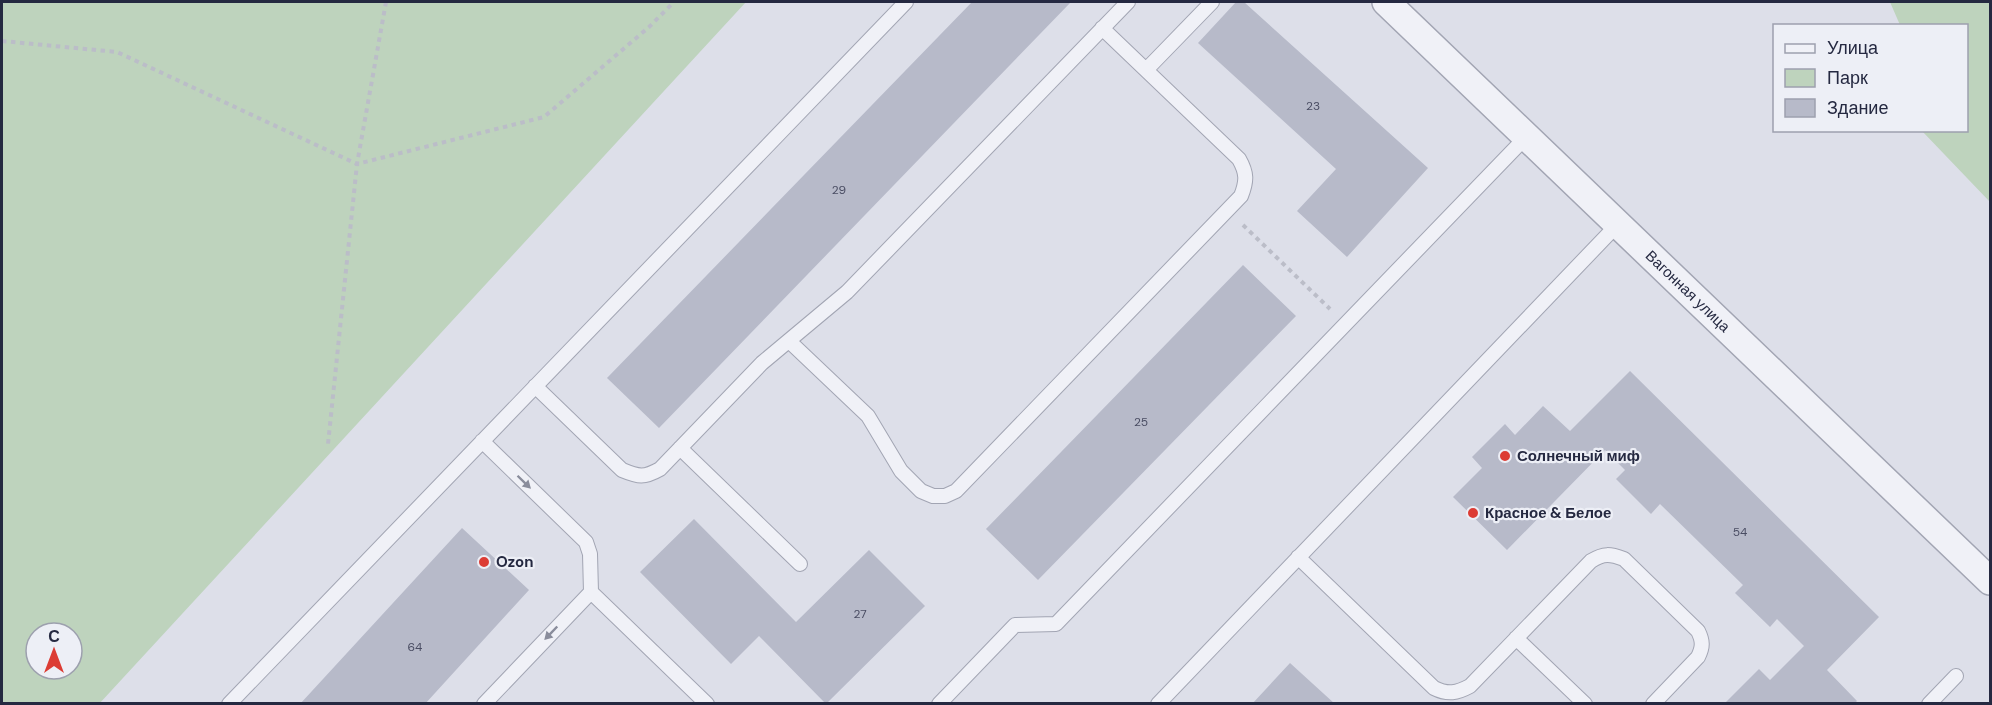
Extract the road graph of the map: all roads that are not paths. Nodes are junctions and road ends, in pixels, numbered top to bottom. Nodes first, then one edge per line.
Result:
1 (906, 2) edge
2 (1128, 2) edge
3 (1212, 2) edge
4 (1386, 2) edge
5 (1102, 28) junction
6 (1146, 70) junction
7 (1527, 136) junction
8 (1618, 224) junction
9 (789, 340) junction
10 (535, 386) junction
11 (482, 441) junction
12 (680, 448) junction
13 (1298, 557) junction
14 (800, 564) dead end
15 (1990, 581) edge
16 (591, 592) junction
17 (1516, 638) junction
18 (1956, 676) dead end
19 (229, 704) edge
20 (484, 704) edge
21 (707, 704) edge
22 (939, 704) edge
23 (1158, 704) edge
24 (1584, 704) edge
25 (1653, 704) edge
26 (1929, 704) edge

1 - 10 lane
2 - 5 lane
3 - 6 lane
4 - 7 street, Вагонная улица
5 - 6 lane
5 - 9 lane
6 - 9 lane
7 - 8 street, Вагонная улица
7 - 22 lane
8 - 13 lane
8 - 15 street, Вагонная улица
9 - 12 lane
10 - 11 lane
10 - 12 lane
11 -> 16 lane
11 - 19 lane
12 - 14 lane
13 - 17 lane
13 - 23 lane
16 -> 20 lane
16 - 21 lane
17 - 24 lane
17 - 25 lane
18 - 26 lane

